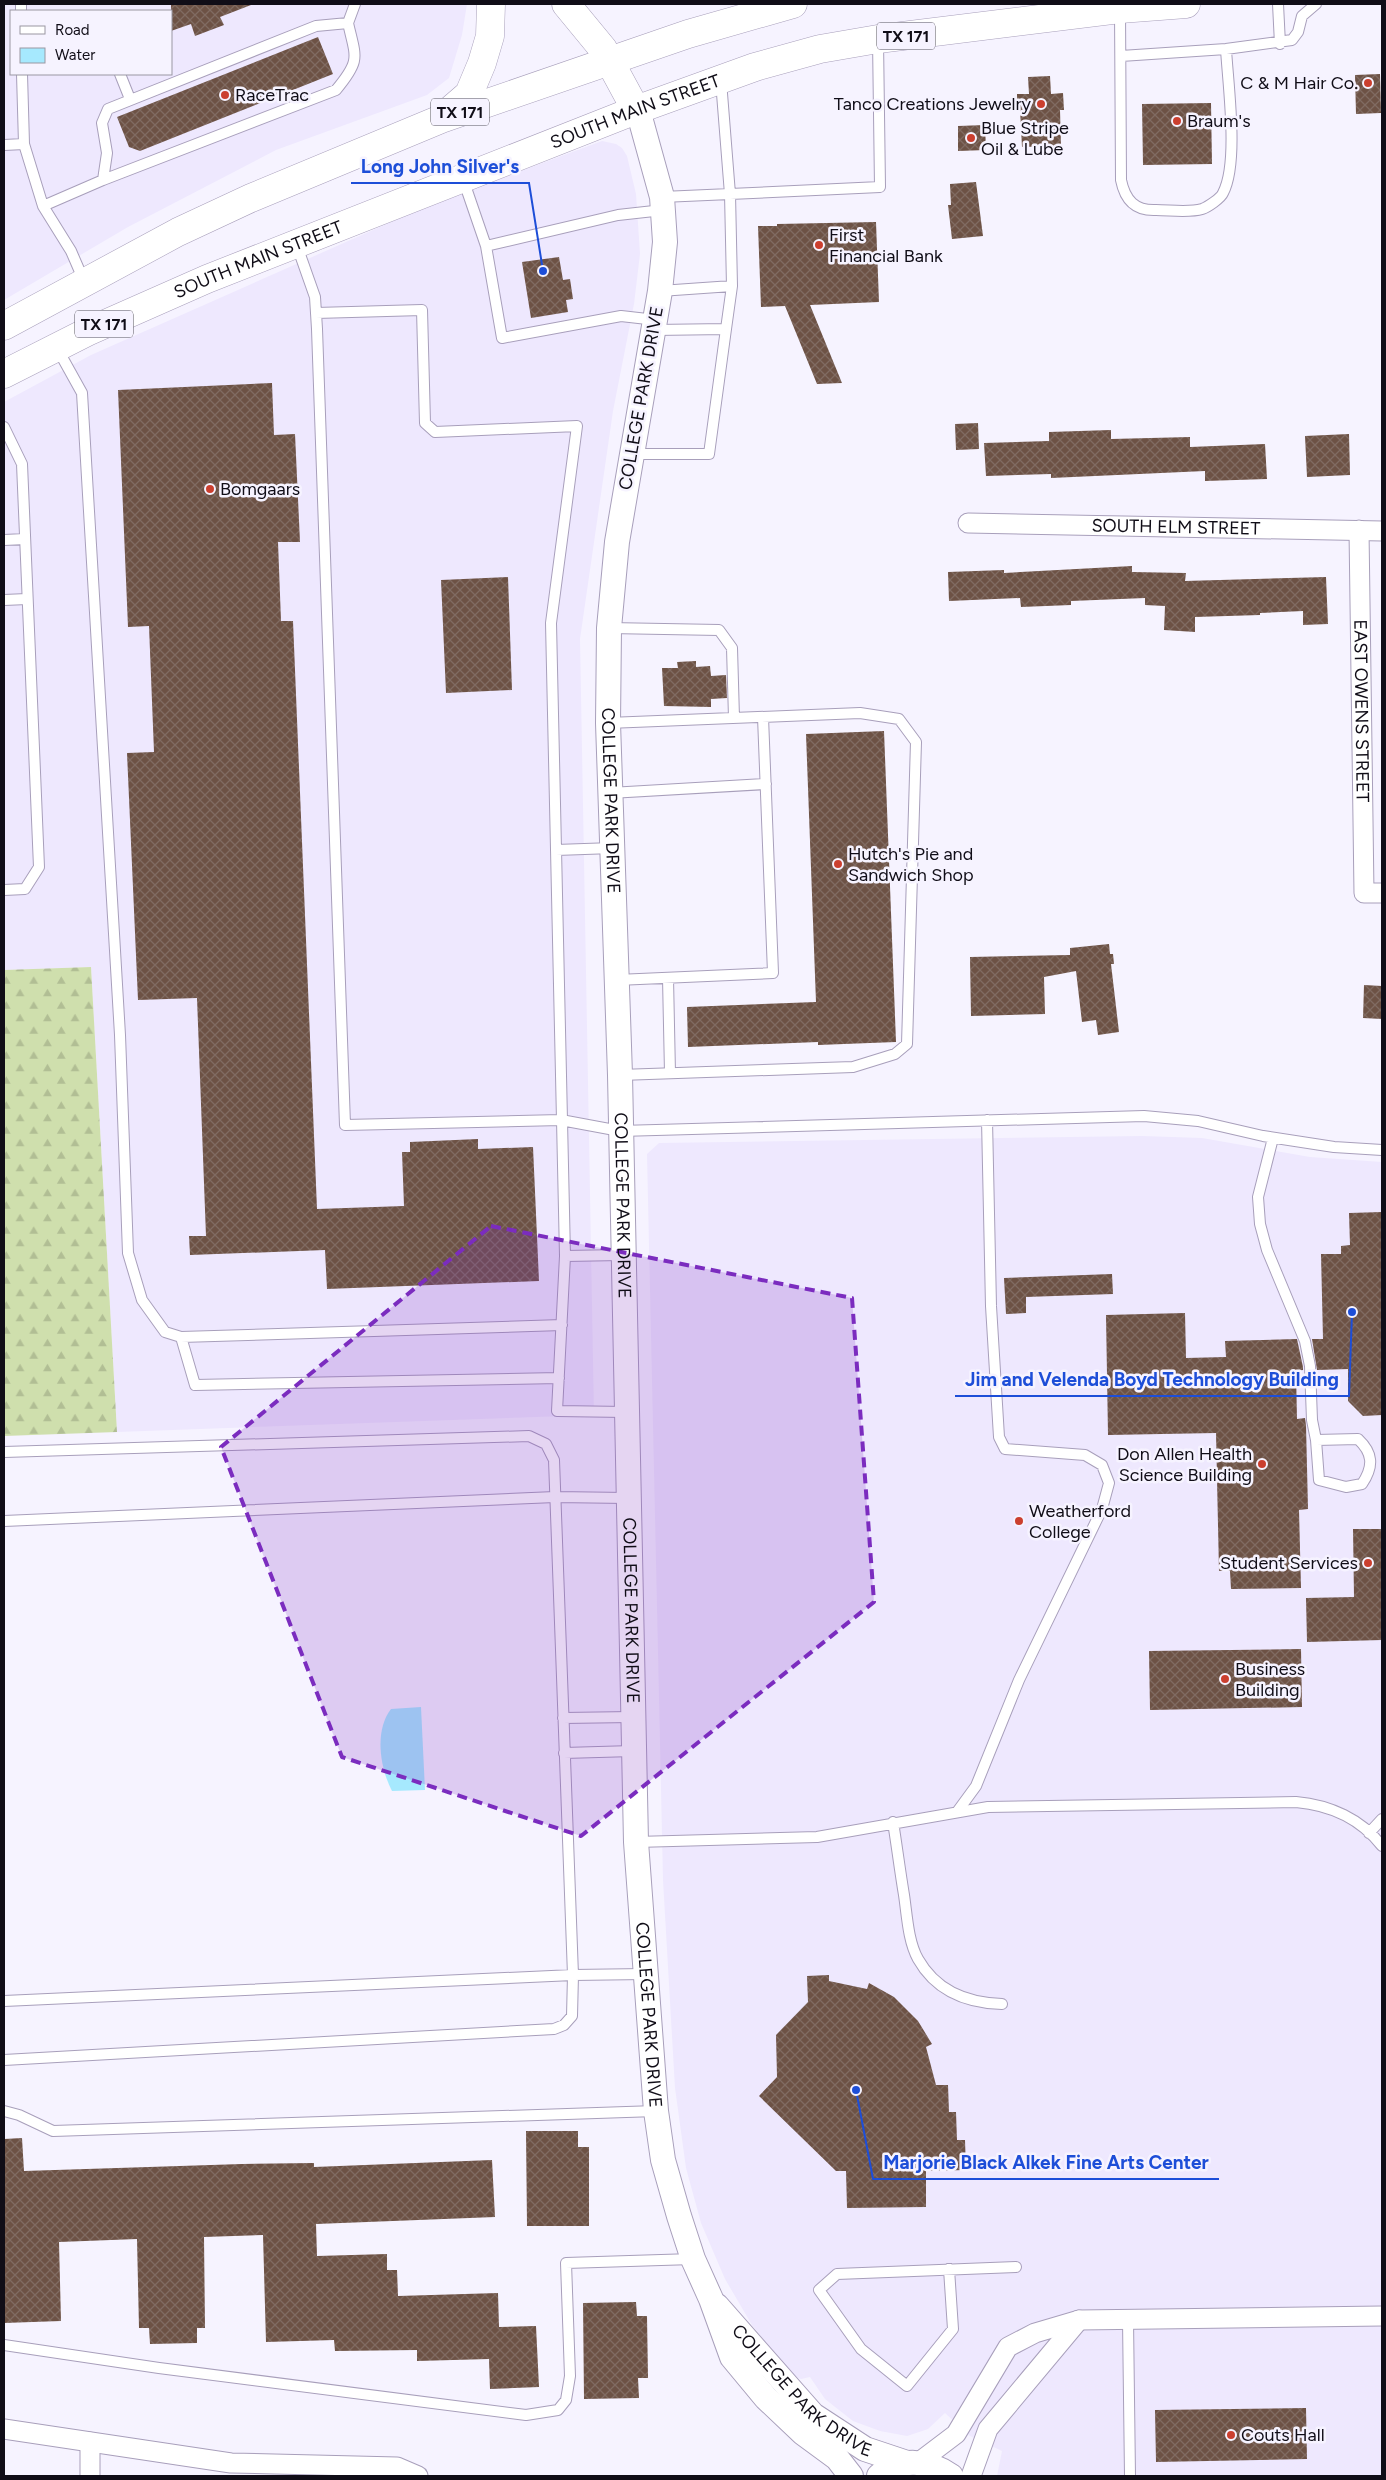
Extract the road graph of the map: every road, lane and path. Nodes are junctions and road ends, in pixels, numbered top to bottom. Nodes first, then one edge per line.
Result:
1 (355, 4) edge
2 (491, 4) edge
3 (566, 4) edge
4 (792, 4) edge
5 (1186, 4) edge
6 (1278, 4) edge
7 (1316, 4) edge
8 (1120, 10) junction
9 (348, 23) junction
10 (878, 39) junction
11 (1280, 44) junction
12 (1226, 49) junction
13 (1121, 56) junction
14 (610, 61) junction
15 (22, 75) edge
16 (120, 75) edge
17 (721, 79) junction
18 (130, 99) junction
19 (636, 110) junction
20 (441, 119) junction
21 (24, 144) junction
22 (4, 145) edge
23 (462, 178) junction
24 (103, 180) junction
25 (730, 194) junction
26 (662, 203) junction
27 (43, 206) junction
28 (296, 244) junction
29 (486, 246) junction
30 (84, 281) junction
31 (732, 286) junction
32 (660, 291) junction
33 (316, 313) junction
34 (655, 325) junction
35 (4, 326) edge
36 (726, 329) junction
37 (57, 347) junction
38 (4, 374) edge
39 (4, 427) edge
40 (631, 454) junction
41 (968, 523) dead end
42 (1359, 530) junction
43 (1382, 531) edge
44 (25, 539) junction
45 (4, 540) edge
46 (27, 599) junction
47 (4, 600) edge
48 (609, 628) junction
49 (763, 717) junction
50 (734, 718) junction
51 (608, 723) junction
52 (766, 784) junction
53 (610, 793) junction
54 (613, 848) junction
55 (556, 850) junction
56 (4, 890) edge
57 (1373, 893) edge
58 (668, 978) junction
59 (617, 980) junction
60 (670, 1073) junction
61 (620, 1074) junction
62 (561, 1120) junction
63 (987, 1120) junction
64 (620, 1131) junction
65 (1273, 1138) junction
66 (1382, 1150) edge
67 (622, 1255) junction
68 (565, 1256) junction
69 (562, 1325) junction
70 (181, 1337) junction
71 (559, 1378) junction
72 (626, 1412) junction
73 (1316, 1440) junction
74 (4, 1452) edge
75 (555, 1497) junction
76 (627, 1498) junction
77 (4, 1521) edge
78 (632, 1716) junction
79 (563, 1718) junction
80 (633, 1751) junction
81 (564, 1753) junction
82 (957, 1812) junction
83 (1382, 1819) edge
84 (893, 1822) junction
85 (1369, 1833) junction
86 (636, 1842) junction
87 (1382, 1846) edge
88 (645, 1974) junction
89 (573, 1975) junction
90 (4, 2001) edge
91 (1002, 2004) dead end
92 (4, 2060) edge
93 (4, 2111) edge
94 (656, 2111) junction
95 (693, 2259) junction
96 (1016, 2267) dead end
97 (949, 2269) junction
98 (711, 2299) junction
99 (1382, 2316) edge
100 (1079, 2320) junction
101 (1128, 2320) junction
102 (4, 2345) edge
103 (4, 2429) edge
104 (90, 2442) junction
105 (913, 2463) junction
106 (90, 2476) edge
107 (418, 2476) edge
108 (850, 2476) edge
109 (879, 2476) edge
110 (951, 2476) edge
111 (970, 2476) edge
112 (1130, 2476) edge

1 - 9 lane
2 - 20 main road
3 - 14 main road
4 - 14 main road, TX 171
5 - 8 main road, SOUTH MAIN STREET / TX 171
6 - 11 lane
7 - 11 lane
8 - 10 main road, SOUTH MAIN STREET / TX 171
8 - 13 lane
9 - 18 lane
9 - 24 lane
10 - 17 main road, SOUTH MAIN STREET / TX 171
10 - 25 lane
11 - 12 lane
12 - 13 lane
12 - 13 lane
14 - 19 main road
14 - 20 main road, TX 171
15 - 21 lane
16 - 18 lane
17 - 19 main road, SOUTH MAIN STREET / TX 171
17 - 25 lane
18 - 24 lane
19 - 23 main road, SOUTH MAIN STREET / TX 171
19 - 26 street, COLLEGE PARK DRIVE
20 - 30 main road, TX 171
21 - 22 lane
21 - 27 lane
23 - 28 main road, SOUTH MAIN STREET / TX 171
23 - 29 lane
24 - 27 lane
25 - 26 lane
25 - 31 lane
26 - 29 lane
26 - 32 street, COLLEGE PARK DRIVE
27 - 30 lane
28 - 33 lane
28 - 37 main road, SOUTH MAIN STREET / TX 171
29 - 34 lane
30 - 35 main road, TX 171
31 - 32 lane
31 - 36 lane
32 - 34 street, COLLEGE PARK DRIVE
33 - 55 lane
33 - 62 lane
34 - 36 lane
34 - 40 street, COLLEGE PARK DRIVE
36 - 40 lane
37 - 38 main road, SOUTH MAIN STREET / TX 171
37 - 70 lane
39 - 44 lane
40 - 48 street, COLLEGE PARK DRIVE
41 - 42 street, SOUTH ELM STREET
42 - 43 street, SOUTH ELM STREET
42 - 57 street, EAST OWENS STREET
44 - 45 lane
44 - 46 lane
46 - 47 lane
46 - 56 lane
48 - 50 lane
48 - 51 street, COLLEGE PARK DRIVE
49 - 50 lane
49 - 52 lane
49 - 60 lane
50 - 51 lane
51 - 53 street, COLLEGE PARK DRIVE
52 - 53 lane
52 - 58 lane
53 - 54 street, COLLEGE PARK DRIVE
54 - 55 lane
54 - 59 street, COLLEGE PARK DRIVE
55 - 62 lane
58 - 59 lane
58 - 60 lane
59 - 61 street, COLLEGE PARK DRIVE
60 - 61 lane
61 - 64 street, COLLEGE PARK DRIVE
62 - 64 lane
62 - 68 lane
63 - 64 lane
63 - 65 lane
63 - 82 lane
64 - 67 street, COLLEGE PARK DRIVE
65 - 66 lane
65 - 73 lane
67 - 68 lane
67 - 72 street, COLLEGE PARK DRIVE
68 - 69 lane
69 - 70 lane
69 - 71 lane
70 - 71 lane
71 - 72 lane
72 - 76 street, COLLEGE PARK DRIVE
73 - 73 lane
74 - 75 lane
75 - 76 lane
75 - 77 lane
75 - 79 lane
76 - 78 street, COLLEGE PARK DRIVE
78 - 79 lane
78 - 80 street, COLLEGE PARK DRIVE
79 - 81 lane
80 - 81 lane
80 - 86 street, COLLEGE PARK DRIVE
81 - 89 lane
82 - 84 lane
82 - 85 lane
83 - 85 lane
84 - 86 lane
84 - 91 lane
85 - 87 lane
86 - 88 street, COLLEGE PARK DRIVE
88 - 89 lane
88 - 94 street, COLLEGE PARK DRIVE
89 - 90 lane
89 - 92 lane
93 - 94 lane
94 - 95 street, COLLEGE PARK DRIVE
95 - 98 street, COLLEGE PARK DRIVE
95 - 102 lane
96 - 97 lane
97 - 97 lane
98 - 105 street, COLLEGE PARK DRIVE
98 - 108 street, COLLEGE PARK DRIVE
99 - 101 street
100 - 101 street
100 - 105 street
100 - 111 street
101 - 112 lane
103 - 104 street
104 - 106 street
104 - 107 street
105 - 109 street
105 - 110 street, COLLEGE PARK DRIVE

